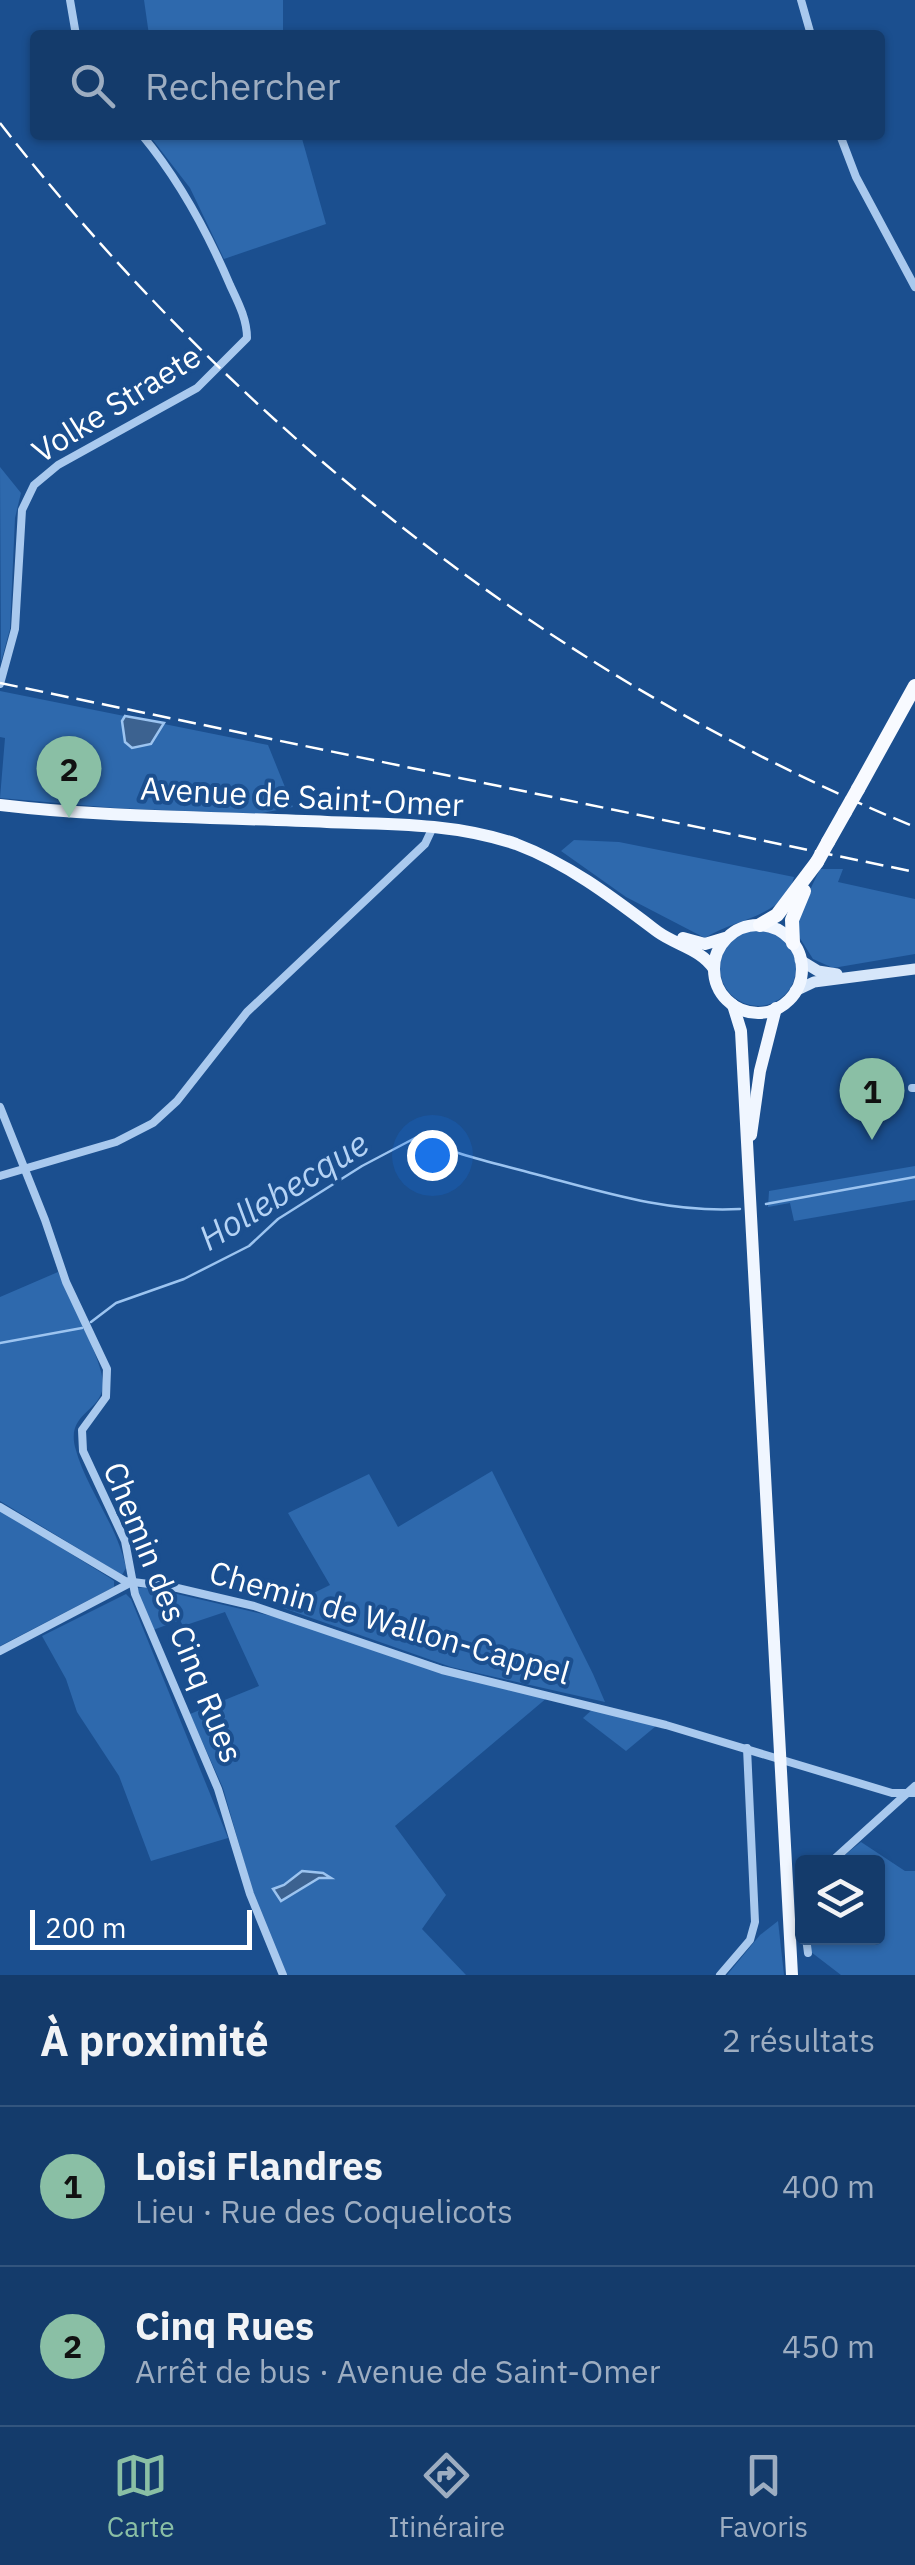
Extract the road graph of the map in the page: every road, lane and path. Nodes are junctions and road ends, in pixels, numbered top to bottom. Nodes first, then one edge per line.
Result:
1 (70, 0) edge
2 (801, 0) edge
3 (75, 30) edge
4 (810, 30) edge
5 (146, 140) edge
6 (842, 140) edge
7 (912, 274) edge
8 (915, 288) edge
9 (2, 668) edge
10 (0, 684) edge
11 (915, 686) edge
12 (0, 804) edge
13 (433, 827) junction
14 (817, 862) junction
15 (640, 917) junction
16 (760, 925) junction
17 (728, 937) junction
18 (793, 943) junction
19 (800, 960) junction
20 (915, 966) edge
21 (714, 969) junction
22 (795, 990) junction
23 (732, 1005) junction
24 (776, 1008) junction
25 (0, 1108) edge
26 (25, 1169) junction
27 (0, 1176) edge
28 (749, 1182) junction
29 (0, 1507) edge
30 (132, 1582) junction
31 (0, 1651) edge
32 (747, 1748) junction
33 (779, 1758) junction
34 (912, 1791) edge
35 (839, 1855) edge
36 (807, 1945) edge
37 (808, 1953) dead end
38 (283, 1975) edge
39 (720, 1975) edge
40 (792, 1975) edge

1 - 3 street
2 - 4 street
5 - 9 street, Volke Straete
6 - 7 street
7 - 8 street
9 - 10 street, Volke Straete
11 - 14 highway, bridge
12 - 13 main road, Avenue de Saint-Omer
13 - 15 main road, Avenue de Saint-Omer
13 - 26 street
14 - 16 highway
14 - 18 highway
15 - 17 main road, Avenue de Saint-Omer
15 - 21 main road, Avenue de Saint-Omer
16 - 17 main road
16 - 18 main road
17 - 21 main road
18 - 19 main road
19 - 20 main road
19 - 22 main road
20 - 22 main road
21 - 23 main road
22 - 24 main road
23 - 24 main road
23 - 28 main road
24 - 28 main road
25 - 26 street, Chemin des Cinq Rues
26 - 27 street
26 - 30 street, Chemin des Cinq Rues
28 - 33 main road
29 - 30 street, Chemin de Wallon-Cappel
30 - 31 street
30 - 32 street, Chemin de Wallon-Cappel
30 - 38 street, Chemin des Cinq Rues
32 - 33 street, Chemin de Wallon-Cappel
32 - 39 street
33 - 34 street, Chemin de Wallon-Cappel
33 - 40 main road
34 - 35 street
36 - 37 street

